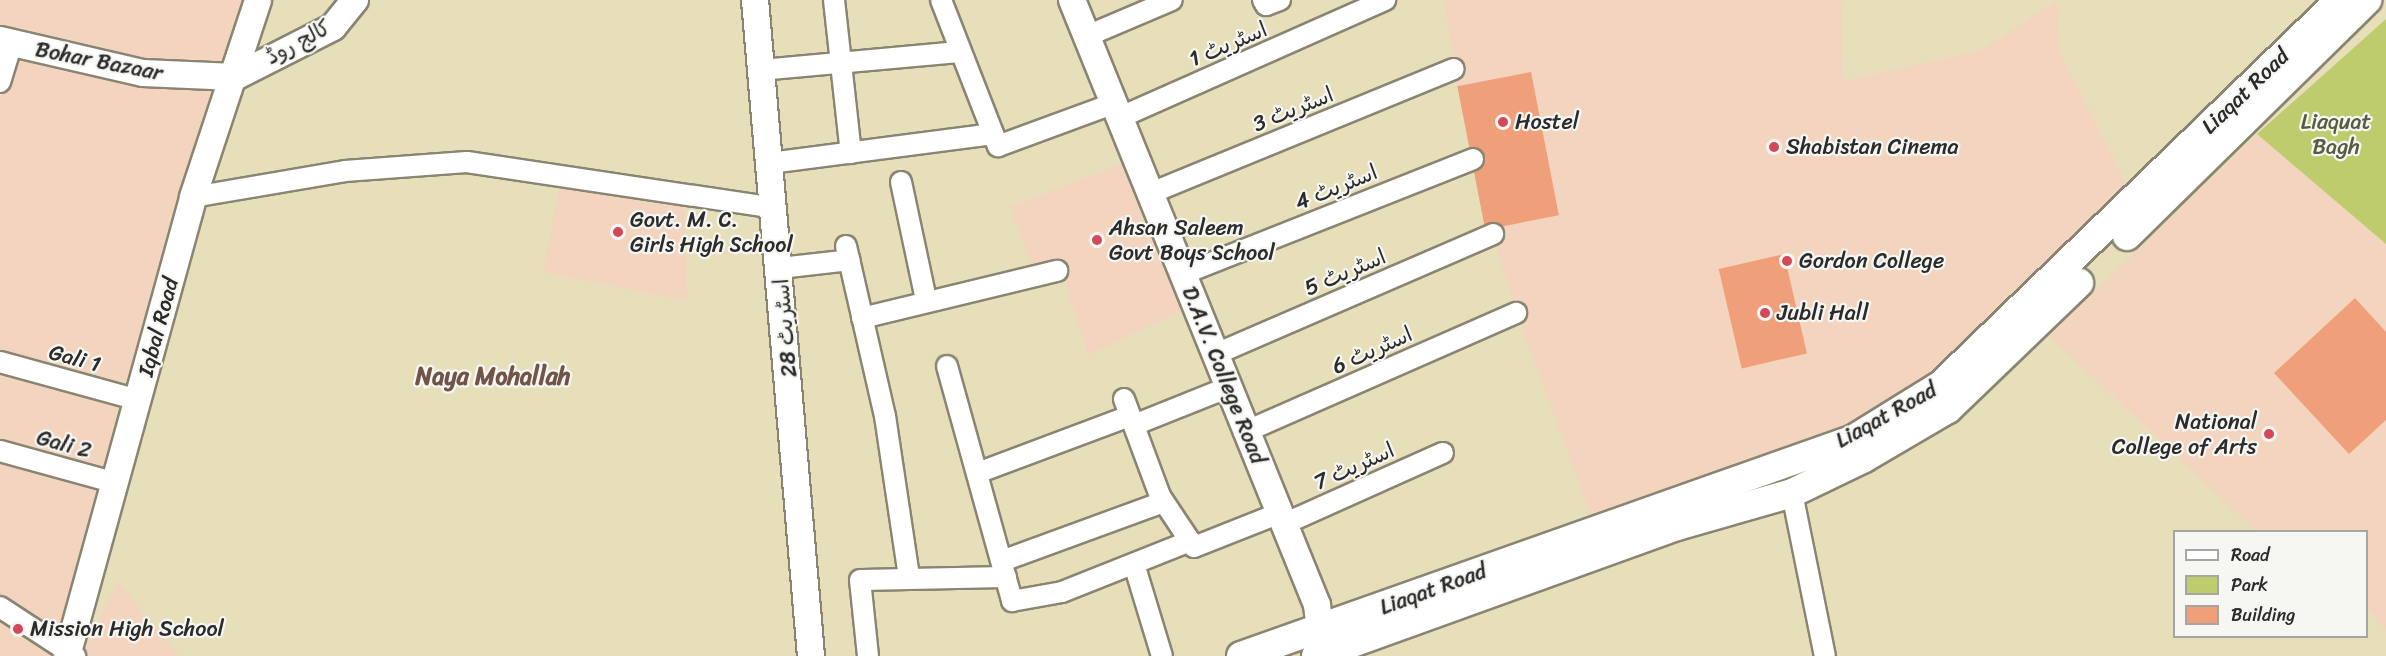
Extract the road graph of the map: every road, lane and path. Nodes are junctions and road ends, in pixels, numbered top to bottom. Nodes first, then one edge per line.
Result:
1 (258, 0) edge
2 (356, 0) edge
3 (755, 0) edge
4 (834, 0) edge
5 (940, 0) edge
6 (1072, 0) edge
7 (1172, 0) edge
8 (1263, 0) edge
9 (1280, 0) edge
10 (1385, 0) edge
11 (2340, 0) edge
12 (2367, 0) edge
13 (1087, 36) junction
14 (6, 41) edge
15 (957, 52) junction
16 (838, 63) junction
17 (1454, 69) dead end
18 (761, 70) junction
19 (234, 77) junction
20 (0, 82) edge
21 (1118, 110) junction
22 (993, 134) junction
23 (851, 153) junction
24 (1473, 159) dead end
25 (770, 163) junction
26 (901, 182) dead end
27 (1151, 193) junction
28 (193, 198) junction
29 (775, 208) junction
30 (1493, 234) dead end
31 (780, 268) junction
32 (1057, 270) dead end
33 (1184, 274) junction
34 (926, 300) junction
35 (1516, 313) dead end
36 (862, 318) junction
37 (1216, 354) junction
38 (0, 362) edge
39 (947, 366) dead end
40 (1229, 387) junction
41 (138, 400) junction
42 (1130, 414) junction
43 (1247, 431) junction
44 (0, 452) edge
45 (1443, 453) dead end
46 (980, 472) junction
47 (116, 483) junction
48 (1792, 493) junction
49 (1163, 502) junction
50 (1282, 518) junction
51 (1190, 541) junction
52 (1134, 564) junction
53 (1004, 569) junction
54 (909, 576) junction
55 (0, 607) edge
56 (1321, 649) edge
57 (71, 654) edge
58 (811, 656) edge
59 (868, 656) edge
60 (1162, 656) edge
61 (1241, 656) edge
62 (1825, 656) edge

1 - 19 street, Iqbal Road
2 - 19 street, کالج روڈ
3 - 18 street, اسٹریٹ 28
4 - 16 street
5 - 15 street
6 - 13 street, D.A.V. College Road
7 - 13 street
8 - 9 street, اسٹریٹ 1
10 - 21 street, اسٹریٹ 1
11 - 56 main road, Liaqat Road
12 - 48 main road, Liaqat Road
13 - 21 street, D.A.V. College Road
14 - 19 street, Bohar Bazaar
14 - 20 street
15 - 16 street
15 - 22 street
16 - 18 street
16 - 23 street
17 - 27 street, اسٹریٹ 3
18 - 25 street, اسٹریٹ 28
19 - 28 street, Iqbal Road
21 - 22 street, اسٹریٹ 1
21 - 27 street, D.A.V. College Road
22 - 23 street
23 - 25 street
24 - 33 street, اسٹریٹ 4
25 - 29 street, اسٹریٹ 28
26 - 34 street
27 - 33 street, D.A.V. College Road
28 - 29 street
28 - 41 street, Iqbal Road
29 - 31 street, اسٹریٹ 28
30 - 37 street, اسٹریٹ 5
31 - 36 street
31 - 58 street, اسٹریٹ 28
32 - 34 street
33 - 37 street, D.A.V. College Road
34 - 36 street
35 - 43 street, اسٹریٹ 6
36 - 54 street
37 - 40 street, D.A.V. College Road
38 - 41 street, Gali 1
39 - 46 street
40 - 42 street
40 - 43 street, D.A.V. College Road
41 - 47 street, Iqbal Road
42 - 46 street
42 - 49 street
43 - 50 street, D.A.V. College Road
44 - 47 street, Gali 2
45 - 50 street, اسٹریٹ 7
46 - 53 street
47 - 57 street, Iqbal Road
48 - 56 main road, Liaqat Road
48 - 62 street
49 - 51 street
49 - 53 street
50 - 51 street, اسٹریٹ 7
50 - 56 street, D.A.V. College Road
51 - 52 street
52 - 53 street
52 - 60 street
53 - 54 street
54 - 59 street
55 - 57 street
56 - 61 main road, Liaqat Road

